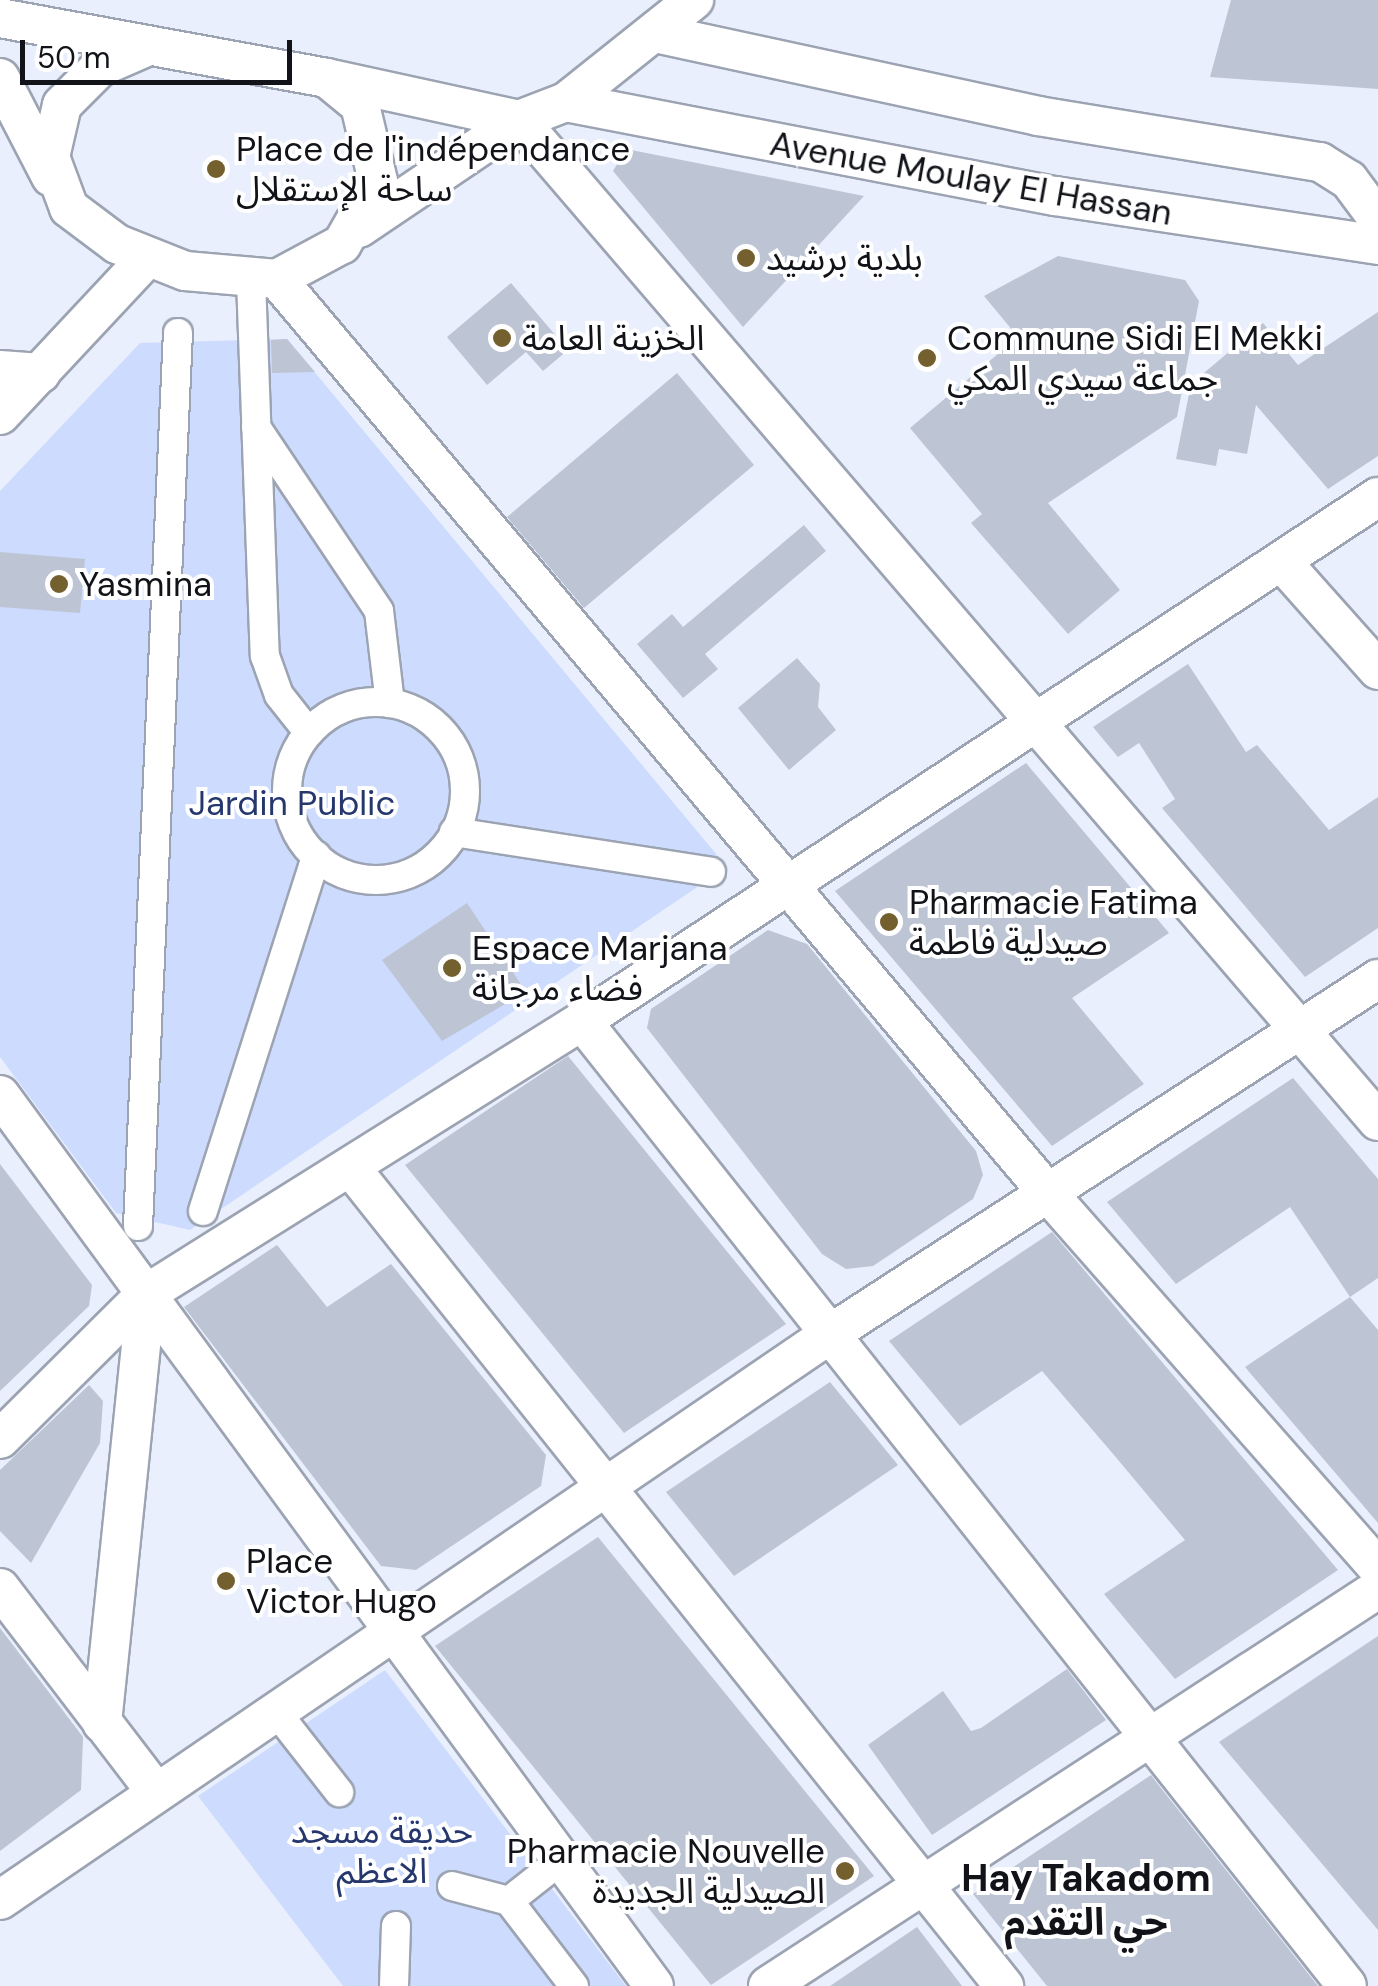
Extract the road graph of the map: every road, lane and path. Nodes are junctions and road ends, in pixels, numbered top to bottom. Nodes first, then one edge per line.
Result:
1 (694, 0) edge
2 (0, 18) edge
3 (655, 33) junction
4 (146, 48) junction
5 (0, 78) edge
6 (327, 78) junction
7 (566, 102) junction
8 (519, 120) junction
9 (56, 184) junction
10 (1378, 219) edge
11 (342, 244) junction
12 (1378, 245) edge
13 (147, 258) junction
14 (264, 279) junction
15 (178, 334) dead end
16 (0, 370) edge
17 (41, 373) junction
18 (0, 415) edge
19 (256, 427) junction
20 (1378, 497) edge
21 (1281, 561) junction
22 (1378, 670) edge
23 (390, 702) junction
24 (1035, 720) junction
25 (309, 733) junction
26 (454, 832) junction
27 (316, 856) junction
28 (711, 872) dead end
29 (789, 883) junction
30 (1378, 979) edge
31 (582, 1021) junction
32 (1300, 1026) junction
33 (0, 1094) edge
34 (1378, 1121) edge
35 (351, 1168) junction
36 (1046, 1190) junction
37 (203, 1211) dead end
38 (138, 1226) dead end
39 (146, 1294) junction
40 (830, 1334) junction
41 (0, 1439) edge
42 (606, 1487) junction
43 (1378, 1568) edge
44 (0, 1588) edge
45 (1378, 1588) edge
46 (391, 1628) junction
47 (102, 1723) junction
48 (288, 1727) dead end
49 (1152, 1740) junction
50 (153, 1788) junction
51 (339, 1792) dead end
52 (547, 1871) dead end
53 (924, 1884) junction
54 (452, 1886) dead end
55 (0, 1900) edge
56 (509, 1900) junction
57 (396, 1926) dead end
58 (394, 1986) edge
59 (574, 1986) edge
60 (654, 1986) edge
61 (768, 1986) edge
62 (1004, 1986) edge
63 (1347, 1986) edge

1 - 3 street
2 - 4 street
3 - 7 street
3 - 10 street
4 - 6 street
4 - 9 street
5 - 9 street
6 - 8 street
6 - 11 street
7 - 8 street
7 - 12 street, Avenue Moulay El Hassan
8 - 11 street
8 - 24 street
9 - 13 street
11 - 14 street
13 - 14 street
13 - 17 street
14 - 19 street
14 - 29 street
15 - 38 street
16 - 17 street
17 - 18 street
19 - 23 street
19 - 25 street
20 - 21 street
21 - 22 street
21 - 24 street
23 - 25 street
23 - 26 street
24 - 29 street
24 - 32 street
25 - 27 street
26 - 27 street
26 - 28 street
27 - 37 street
29 - 31 street
29 - 36 street
30 - 32 street
31 - 35 street
31 - 40 street
32 - 34 street
32 - 36 street
33 - 39 street
35 - 39 street
35 - 42 street
36 - 40 street
36 - 43 street
39 - 41 street
39 - 46 street
39 - 47 street
40 - 42 street
40 - 49 street
42 - 46 street
42 - 53 street
44 - 47 street
45 - 49 street
46 - 50 street
46 - 60 street
47 - 50 street
48 - 51 street
49 - 53 street
49 - 63 street
50 - 55 street
52 - 56 street
53 - 61 street
53 - 62 street
54 - 56 street
56 - 59 street
57 - 58 street

